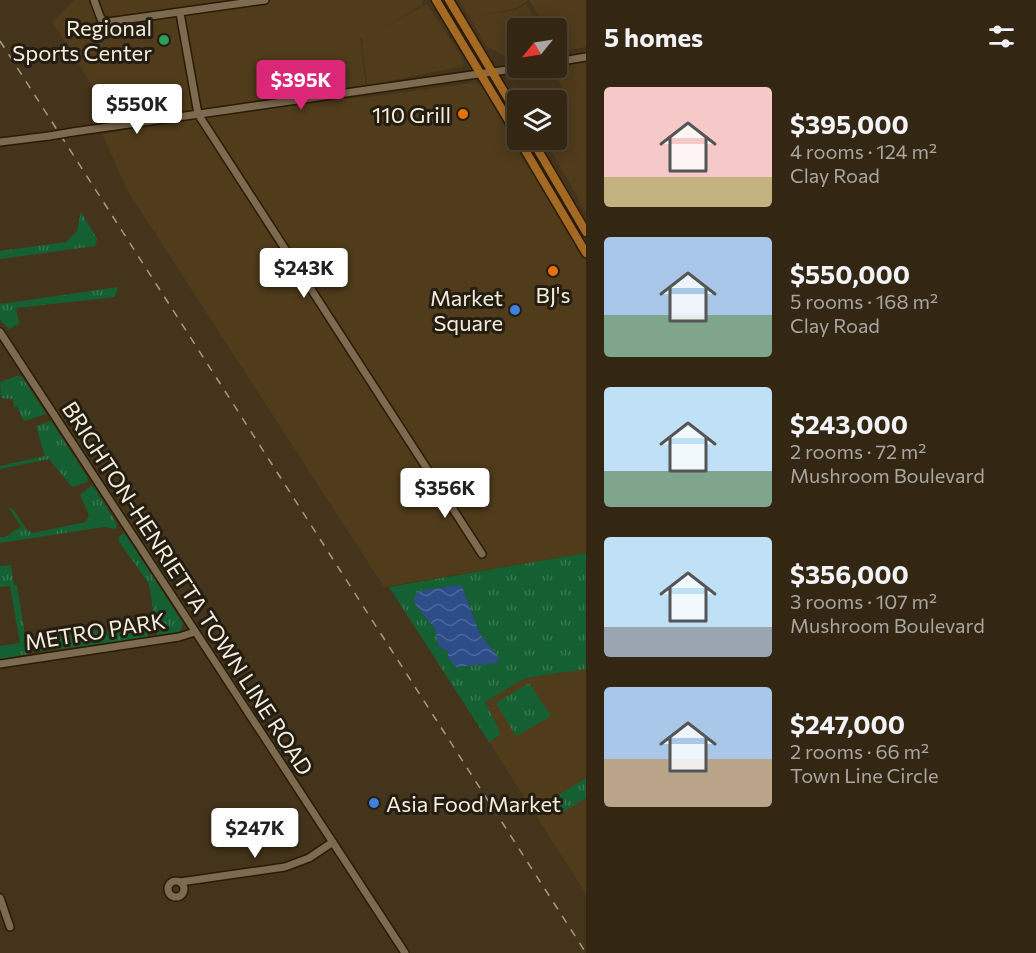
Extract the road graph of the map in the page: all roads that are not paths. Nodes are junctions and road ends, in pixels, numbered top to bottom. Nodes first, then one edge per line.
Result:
1 (94, 0) edge
2 (265, 0) edge
3 (436, 0) edge
4 (449, 0) edge
5 (180, 13) junction
6 (586, 57) edge
7 (567, 60) edge
8 (507, 70) edge
9 (493, 72) junction
10 (481, 74) junction
11 (507, 96) edge
12 (198, 114) junction
13 (507, 119) edge
14 (0, 142) edge
15 (525, 150) edge
16 (538, 150) edge
17 (586, 232) edge
18 (586, 253) edge
19 (0, 332) edge
20 (482, 554) dead end
21 (195, 632) junction
22 (0, 664) edge
23 (333, 843) junction
24 (180, 882) dead end
25 (0, 898) edge
26 (10, 927) dead end
27 (405, 953) edge

1 - 5 street
2 - 5 street
3 - 10 main road
4 - 9 main road
5 - 12 street
6 - 7 street
8 - 9 street
9 - 10 street
9 - 11 main road
10 - 12 street
10 - 13 main road
12 - 14 street, bridge
12 - 20 street
15 - 18 main road
16 - 17 main road
19 - 21 street, BRIGHTON-HENRIETTA TOWN LINE ROAD
21 - 22 street, METRO PARK
21 - 23 street, BRIGHTON-HENRIETTA TOWN LINE ROAD
23 - 24 street
23 - 27 street, BRIGHTON-HENRIETTA TOWN LINE ROAD
25 - 26 street

